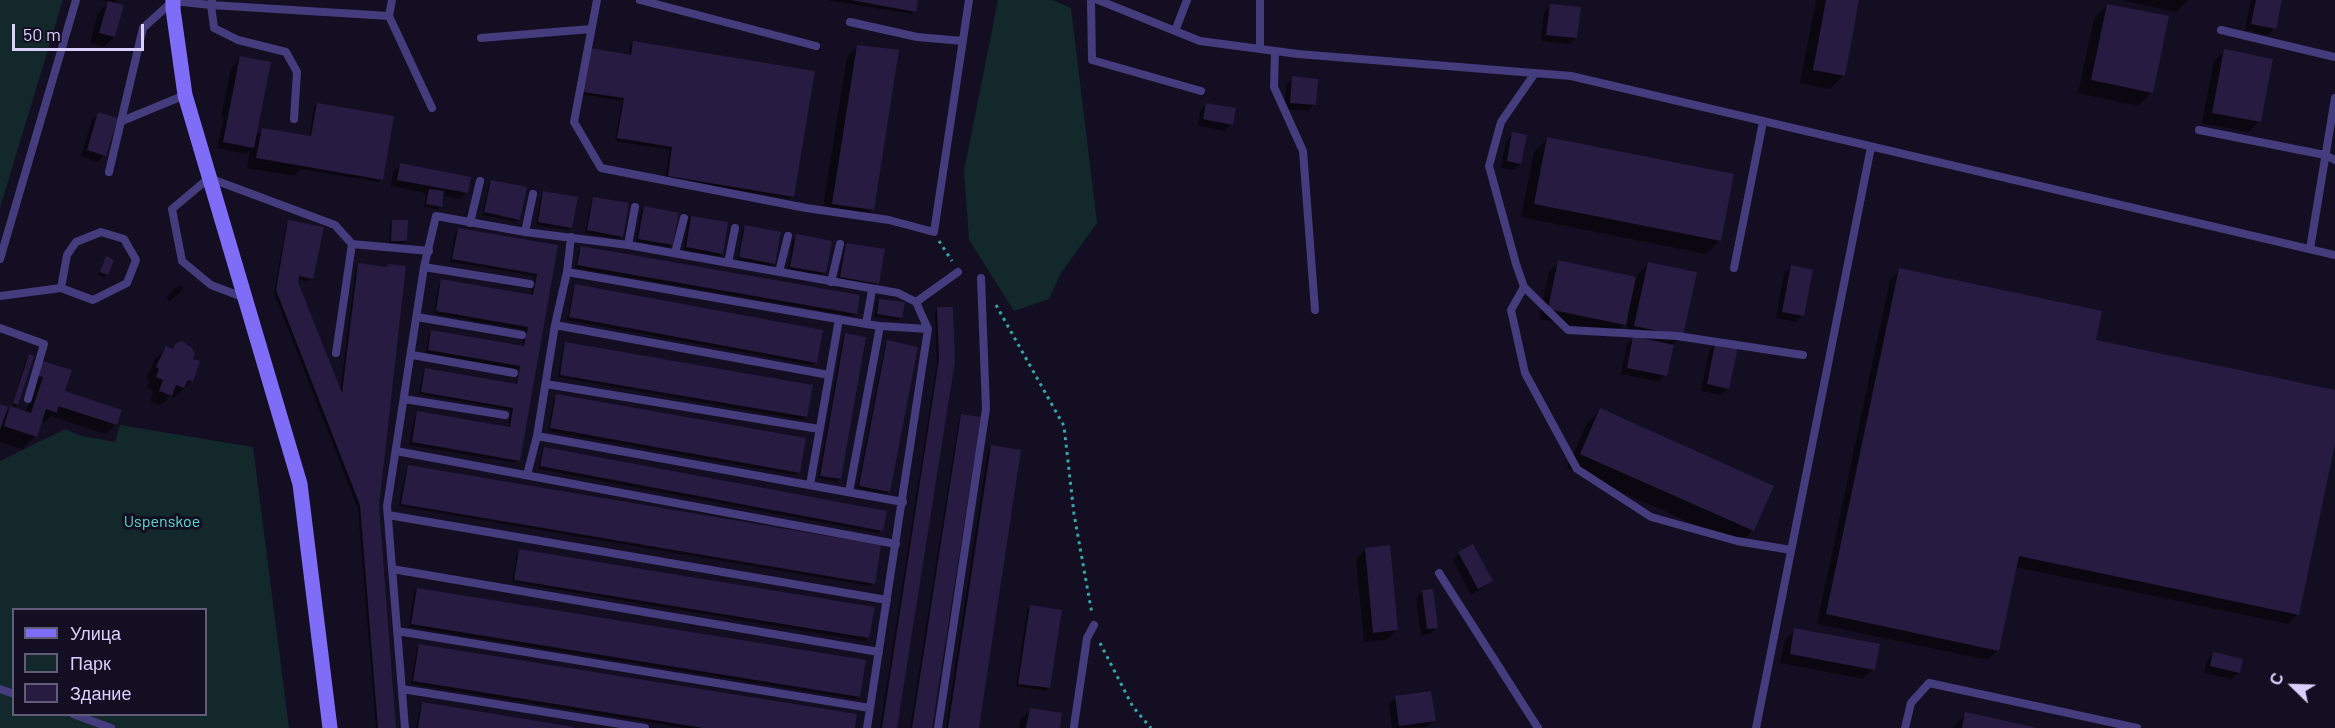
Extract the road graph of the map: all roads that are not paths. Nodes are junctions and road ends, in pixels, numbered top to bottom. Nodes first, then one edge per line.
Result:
1 (76, 0) edge
2 (173, 0) edge
3 (392, 0) edge
4 (597, 0) edge
5 (640, 0) edge
6 (969, 0) edge
7 (1091, 0) edge
8 (1098, 0) edge
9 (1187, 0) edge
10 (1260, 0) edge
11 (211, 2) edge
12 (389, 16) junction
13 (850, 22) dead end
14 (591, 30) junction
15 (2221, 30) dead end
16 (1174, 31) junction
17 (481, 38) dead end
18 (963, 41) junction
19 (816, 46) dead end
20 (1260, 49) junction
21 (1275, 51) junction
22 (2335, 57) edge
23 (1535, 74) junction
24 (1201, 91) dead end
25 (185, 95) junction
26 (2335, 98) edge
27 (432, 108) dead end
28 (294, 119) dead end
29 (122, 122) junction
30 (1763, 122) junction
31 (2199, 130) dead end
32 (1871, 147) junction
33 (2325, 155) junction
34 (2335, 160) edge
35 (109, 172) dead end
36 (209, 178) junction
37 (480, 181) dead end
38 (533, 194) dead end
39 (635, 207) dead end
40 (684, 218) dead end
41 (470, 223) junction
42 (735, 228) dead end
43 (525, 232) junction
44 (788, 236) dead end
45 (571, 237) junction
46 (352, 244) junction
47 (840, 244) dead end
48 (627, 245) junction
49 (2310, 249) junction
50 (429, 251) junction
51 (675, 253) junction
52 (2335, 255) edge
53 (0, 259) edge
54 (728, 263) junction
55 (424, 267) junction
56 (1734, 268) dead end
57 (567, 272) junction
58 (779, 272) junction
59 (958, 272) road end
60 (981, 278) road end
61 (831, 282) junction
62 (530, 284) dead end
63 (1524, 287) junction
64 (61, 288) junction
65 (872, 290) junction
66 (0, 296) edge
67 (245, 298) junction
68 (916, 302) junction
69 (1315, 310) dead end
70 (417, 317) junction
71 (839, 319) junction
72 (866, 324) junction
73 (555, 325) junction
74 (880, 326) junction
75 (0, 328) edge
76 (928, 329) junction
77 (522, 334) dead end
78 (336, 353) dead end
79 (412, 354) junction
80 (1803, 355) dead end
81 (514, 373) dead end
82 (829, 375) junction
83 (546, 384) junction
84 (28, 399) dead end
85 (404, 399) junction
86 (505, 415) dead end
87 (819, 429) junction
88 (537, 436) junction
89 (396, 451) junction
90 (527, 475) junction
91 (810, 485) junction
92 (849, 492) junction
93 (903, 502) junction
94 (388, 515) junction
95 (896, 544) junction
96 (1791, 550) junction
97 (392, 569) junction
98 (1439, 573) dead end
99 (888, 600) junction
100 (1094, 625) road end
101 (397, 631) junction
102 (879, 652) junction
103 (402, 689) junction
104 (870, 708) junction
105 (78, 716) edge
106 (1074, 726) dead end
107 (111, 728) edge
108 (330, 728) edge
109 (405, 728) edge
110 (645, 728) edge
111 (867, 728) edge
112 (938, 728) edge
113 (1538, 728) edge
114 (1756, 728) edge
115 (1905, 728) edge
116 (2137, 728) edge

1 - 53 lane
2 - 11 lane
2 - 25 main road
2 - 29 lane
3 - 12 lane
4 - 14 lane
5 - 19 lane
6 - 18 lane
7 - 24 lane
8 - 16 lane
9 - 16 lane
10 - 20 lane
11 - 12 lane
11 - 28 lane
12 - 27 lane
13 - 18 lane
14 - 17 lane
14 - 18 lane
15 - 22 lane
16 - 20 lane
20 - 21 lane
21 - 23 lane
21 - 69 lane
23 - 30 lane
23 - 63 lane
25 - 29 lane
25 - 36 main road
26 - 33 lane
29 - 35 lane
30 - 32 lane
30 - 56 lane
31 - 33 lane
32 - 49 lane
32 - 96 lane
33 - 34 lane
33 - 49 lane
36 - 46 lane
36 - 67 main road
36 - 67 lane
37 - 41 lane
38 - 43 lane
39 - 48 lane
40 - 51 lane
41 - 43 lane
41 - 50 lane
42 - 54 lane
43 - 45 lane
44 - 58 lane
45 - 48 lane
45 - 57 lane
46 - 50 lane
46 - 78 lane
47 - 61 lane
48 - 51 lane
49 - 52 lane
50 - 55 lane
51 - 54 lane
54 - 58 lane
55 - 62 lane
55 - 70 lane
57 - 71 lane
57 - 73 lane
58 - 61 lane
59 - 68 lane
60 - 112 lane
61 - 65 lane
63 - 80 lane
63 - 96 lane
64 - 64 lane
64 - 66 lane
65 - 68 lane
65 - 72 lane
67 - 108 main road
68 - 76 lane
70 - 77 lane
70 - 79 lane
71 - 72 lane
71 - 82 lane
72 - 74 lane
73 - 82 lane
73 - 83 lane
74 - 76 lane
74 - 92 lane
75 - 84 lane
76 - 93 lane
79 - 81 lane
79 - 85 lane
82 - 87 lane
83 - 87 lane
83 - 88 lane
85 - 86 lane
85 - 89 lane
87 - 91 lane
88 - 90 lane
88 - 91 lane
89 - 90 lane
89 - 94 lane
90 - 95 lane
91 - 92 lane
92 - 93 lane
93 - 95 lane
94 - 97 lane
94 - 99 lane
95 - 99 lane
96 - 114 lane
97 - 101 lane
97 - 102 lane
98 - 113 lane
99 - 102 lane
100 - 106 lane
101 - 103 lane
101 - 104 lane
102 - 104 lane
103 - 109 lane
103 - 110 lane
104 - 111 lane
105 - 107 lane
115 - 116 lane

